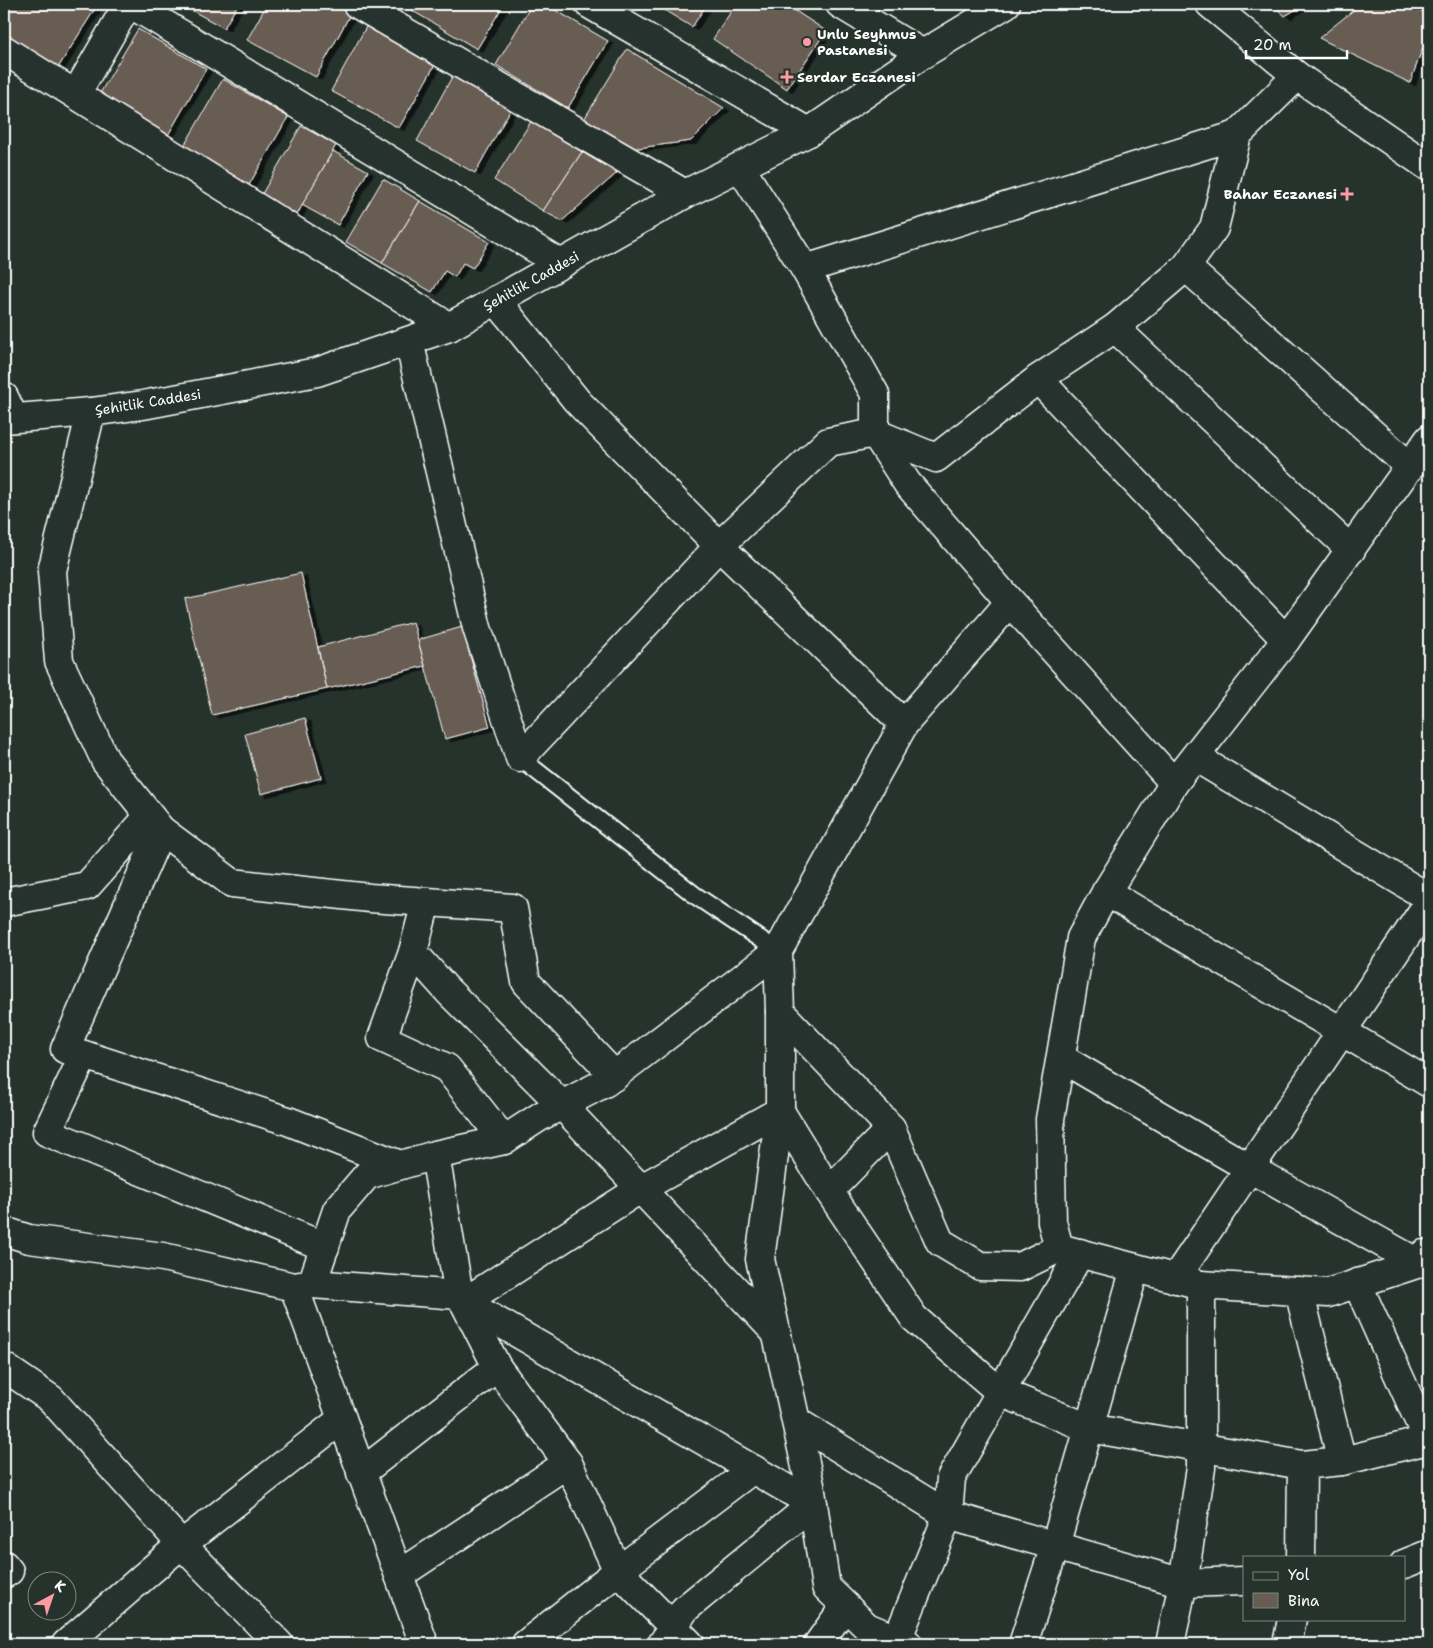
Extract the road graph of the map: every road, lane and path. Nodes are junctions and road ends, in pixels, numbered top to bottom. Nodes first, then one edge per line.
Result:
1 (130, 4) edge
2 (357, 4) edge
3 (589, 4) edge
4 (840, 4) edge
5 (1006, 4) edge
6 (1210, 4) edge
7 (4, 50) edge
8 (923, 54) junction
9 (1297, 76) junction
10 (76, 94) junction
11 (809, 132) junction
12 (1237, 135) junction
13 (1429, 167) edge
14 (740, 168) junction
15 (685, 194) junction
16 (561, 264) junction
17 (1186, 267) junction
18 (806, 269) junction
19 (496, 300) junction
20 (449, 327) junction
21 (1115, 328) junction
22 (409, 341) junction
23 (1038, 379) junction
24 (7, 411) edge
25 (91, 412) junction
26 (875, 433) junction
27 (1429, 439) edge
28 (1410, 467) junction
29 (719, 546) junction
30 (1351, 550) junction
31 (1010, 602) junction
32 (1286, 640) junction
33 (904, 724) junction
34 (1195, 757) junction
35 (520, 758) junction
36 (1174, 783) junction
37 (155, 823) junction
38 (1106, 892) junction
39 (1429, 898) edge
40 (4, 902) edge
41 (426, 902) junction
42 (1429, 902) edge
43 (778, 951) junction
44 (413, 952) junction
45 (780, 1012) junction
46 (1342, 1031) junction
47 (84, 1055) junction
48 (1061, 1058) junction
49 (615, 1076) junction
50 (1429, 1083) edge
51 (562, 1105) junction
52 (780, 1111) junction
53 (891, 1128) junction
54 (504, 1140) junction
55 (435, 1155) junction
56 (400, 1165) junction
57 (1249, 1168) junction
58 (640, 1190) junction
59 (829, 1191) junction
60 (4, 1231) edge
61 (325, 1247) junction
62 (1070, 1250) junction
63 (1426, 1256) edge
64 (1135, 1268) junction
65 (1175, 1279) junction
66 (1357, 1283) junction
67 (1202, 1285) junction
68 (303, 1286) junction
69 (1300, 1291) junction
70 (461, 1299) junction
71 (778, 1336) junction
72 (4, 1367) edge
73 (497, 1367) junction
74 (1000, 1392) junction
75 (342, 1419) junction
76 (797, 1422) junction
77 (1089, 1428) junction
78 (1429, 1441) edge
79 (1200, 1448) junction
80 (1342, 1461) junction
81 (568, 1463) junction
82 (1302, 1465) junction
83 (753, 1469) junction
84 (361, 1472) junction
85 (813, 1504) junction
86 (948, 1515) junction
87 (182, 1544) junction
88 (1055, 1546) junction
89 (1429, 1554) edge
90 (1301, 1556) edge
91 (1406, 1563) edge
92 (4, 1565) edge
93 (618, 1570) junction
94 (4, 1574) edge
95 (399, 1575) junction
96 (1243, 1581) edge
97 (1183, 1583) junction
98 (845, 1606) junction
99 (1292, 1620) edge
100 (675, 1639) edge
101 (902, 1642) edge
102 (66, 1644) edge
103 (279, 1644) edge
104 (424, 1644) edge
105 (526, 1644) edge
106 (818, 1644) edge
107 (1024, 1644) edge
108 (1170, 1644) edge
109 (1287, 1644) edge

1 - 10 street
1 - 16 street
2 - 15 street
3 - 11 street
4 - 8 street
5 - 8 street, Şehitlik Caddesi
6 - 9 street
7 - 10 street
8 - 11 street, Şehitlik Caddesi
9 - 12 street
9 - 13 street
10 - 20 street
11 - 14 street, Şehitlik Caddesi
12 - 17 street
12 - 18 street
14 - 15 street, Şehitlik Caddesi
14 - 18 street
15 - 16 street, Şehitlik Caddesi
16 - 19 street, Şehitlik Caddesi
17 - 21 street
17 - 28 street
18 - 26 street
19 - 20 street, Şehitlik Caddesi
19 - 29 street
20 - 22 street, Şehitlik Caddesi
21 - 23 street
21 - 30 street
22 - 25 street, Şehitlik Caddesi
22 - 35 street
23 - 26 street
23 - 32 street
24 - 25 street, Şehitlik Caddesi
25 - 37 street
26 - 29 street
26 - 31 street
27 - 28 street
28 - 30 street
29 - 33 street
29 - 35 street
30 - 32 street
31 - 33 street
31 - 36 street
32 - 34 street
33 - 43 street
34 - 36 street
34 - 39 street
35 - 43 lane
36 - 38 street
37 - 40 street
37 - 41 street
37 - 47 street
38 - 46 street
38 - 48 street
41 - 44 street
41 - 49 street
42 - 46 street
43 - 45 street
43 - 49 street
44 - 51 street
44 - 54 street
45 - 52 street
45 - 53 street
46 - 50 street
46 - 57 street
47 - 56 street
47 - 61 street
48 - 57 street
48 - 62 street
49 - 51 street
51 - 54 street
51 - 58 street
52 - 58 street
52 - 59 street
52 - 71 street
53 - 59 street
53 - 62 street
54 - 55 street
55 - 56 street
55 - 70 street
56 - 61 street
57 - 63 street
57 - 65 street
58 - 70 street
58 - 71 street
59 - 74 street
60 - 68 street
61 - 68 street
62 - 64 street
62 - 74 street
63 - 66 street
64 - 65 street
64 - 77 street
65 - 67 street
66 - 69 street
66 - 78 street
67 - 69 street
67 - 79 street
68 - 70 street
68 - 75 street
69 - 80 street
70 - 73 street
70 - 83 street
71 - 76 street
72 - 87 street
73 - 81 street
73 - 84 street
74 - 77 street
74 - 86 street
75 - 84 street
75 - 87 street
76 - 85 street
76 - 86 street
77 - 79 street
77 - 88 street
78 - 80 street
79 - 82 street
79 - 97 street
80 - 82 street
81 - 93 street
81 - 95 street
82 - 90 street
83 - 85 street
83 - 93 street
84 - 95 street
85 - 98 street
85 - 100 street
86 - 88 street
86 - 101 street
87 - 102 street
87 - 103 street
88 - 97 street
88 - 107 street
89 - 91 street
92 - 94 street
93 - 100 street
93 - 105 street
95 - 104 street
96 - 97 street
97 - 108 street
98 - 101 street
98 - 106 street
99 - 109 street

